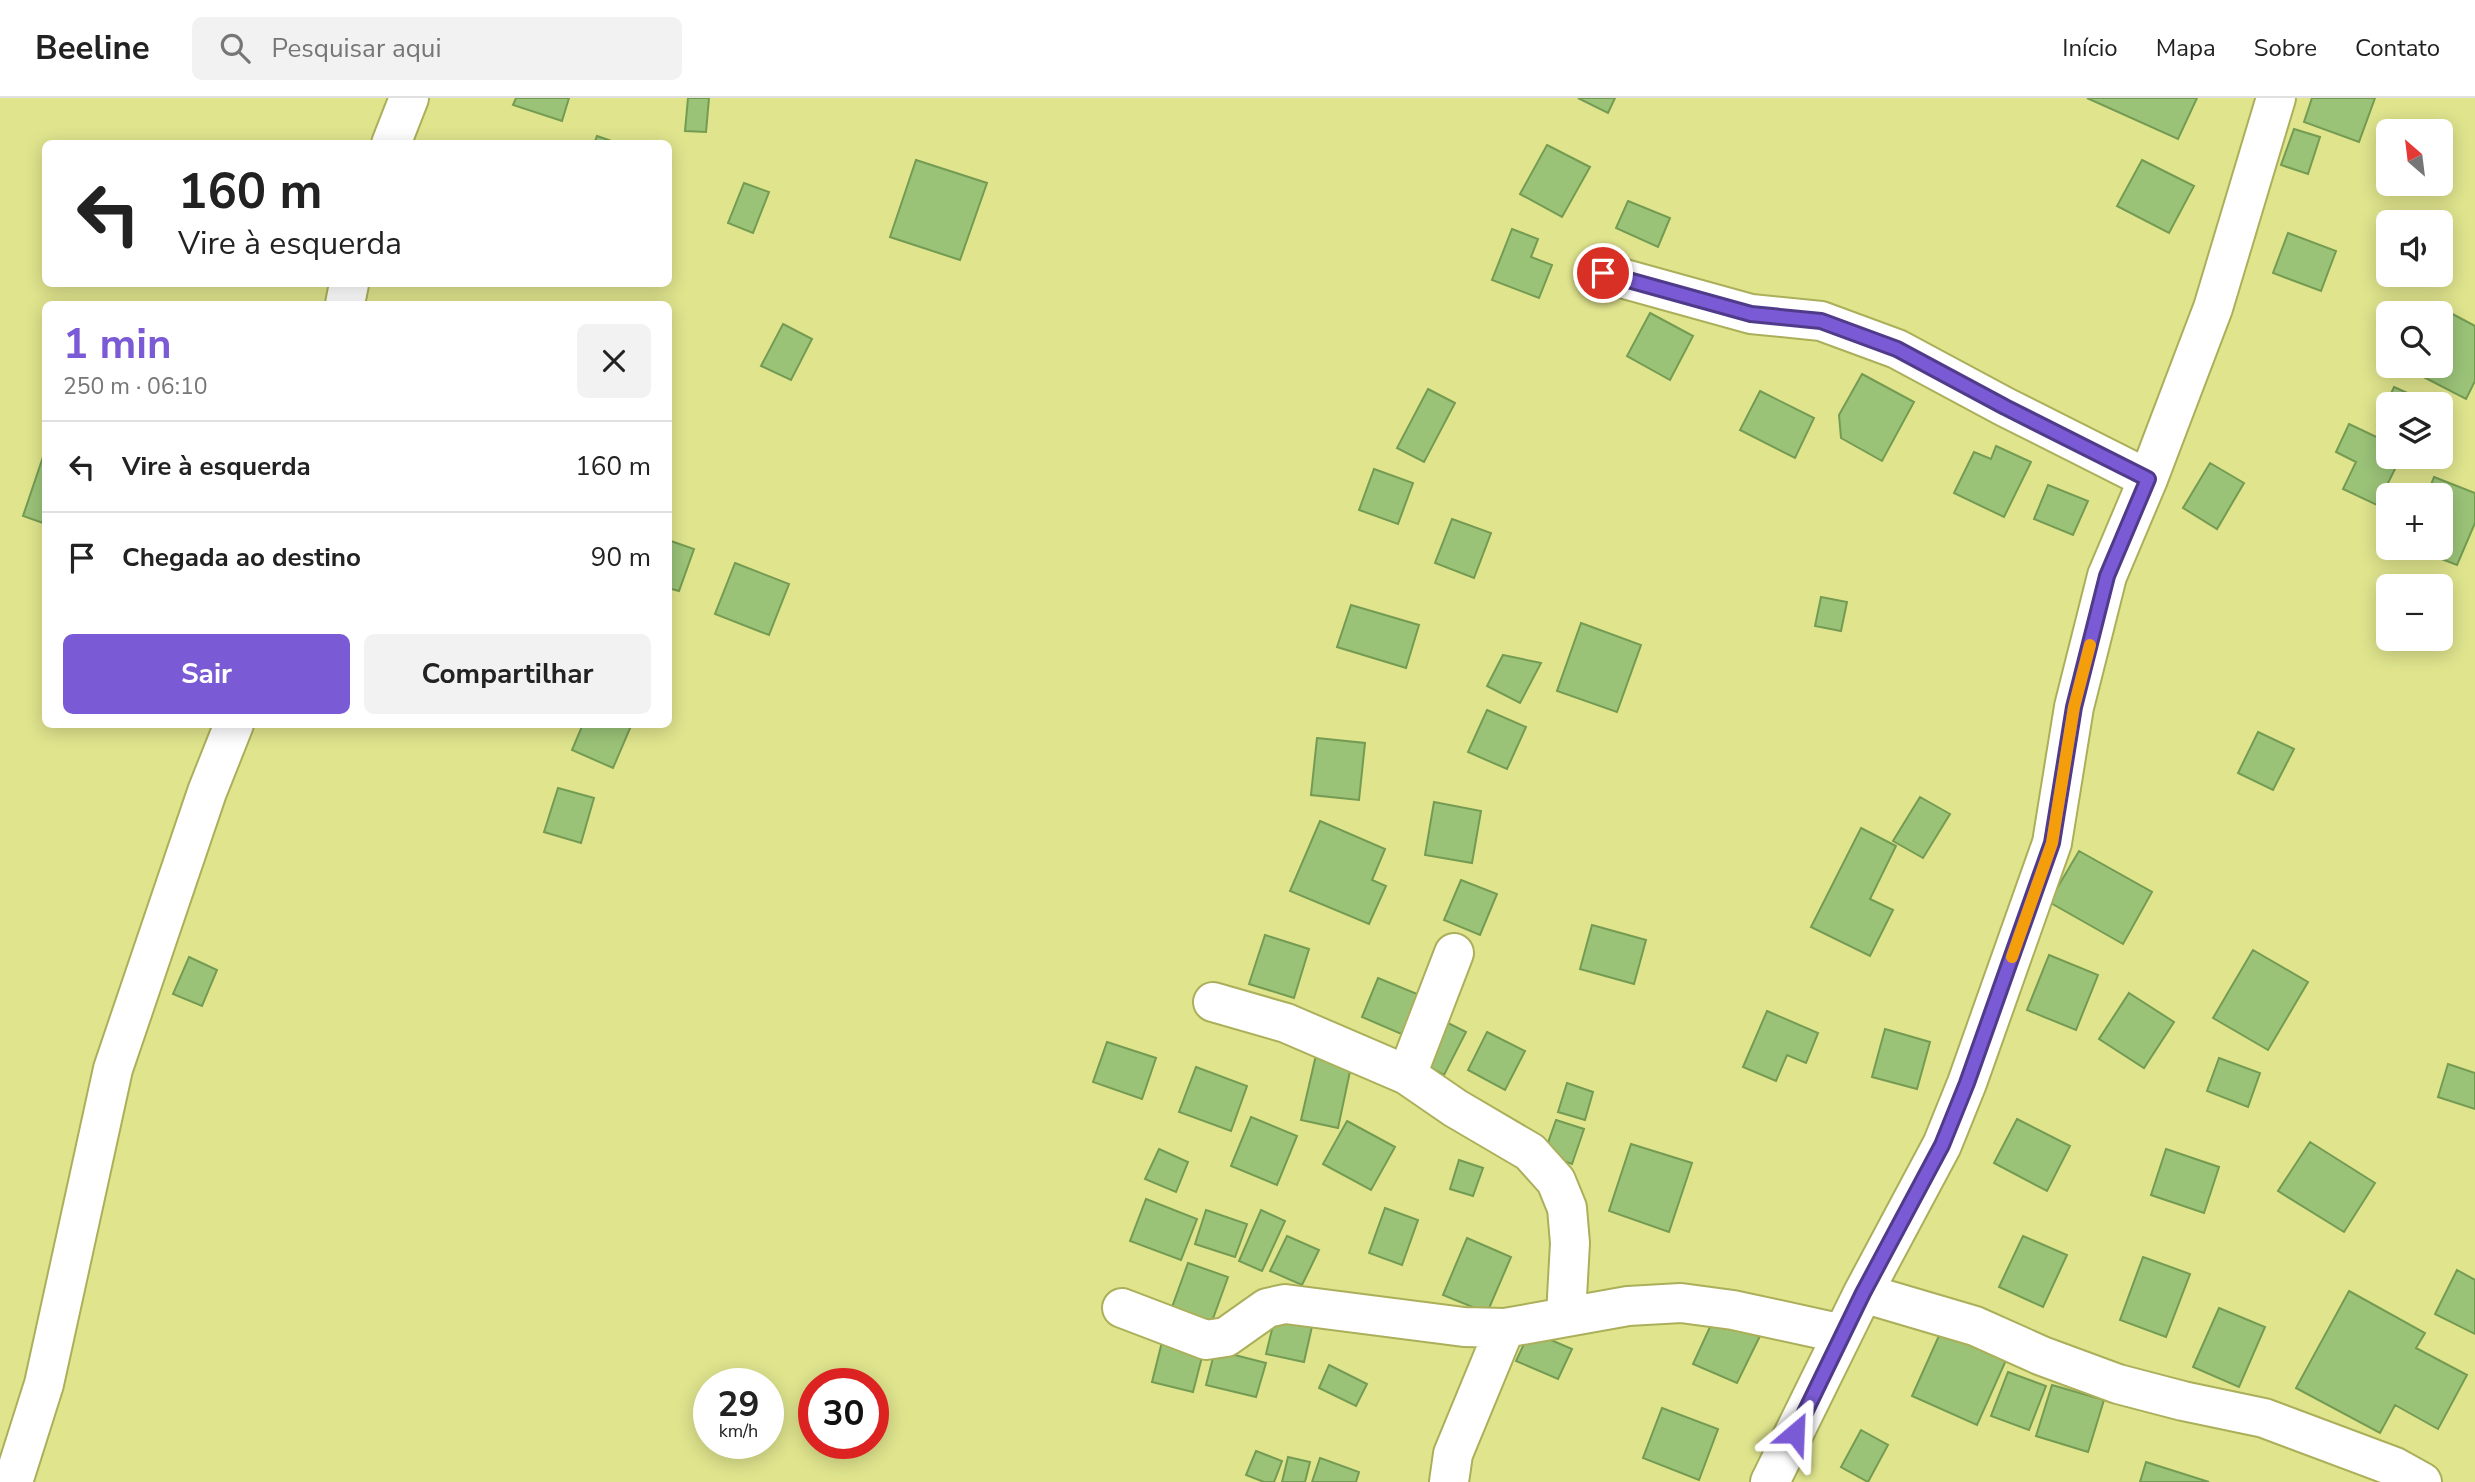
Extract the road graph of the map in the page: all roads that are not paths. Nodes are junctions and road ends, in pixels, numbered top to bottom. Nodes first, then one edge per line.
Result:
1 (409, 98) edge
2 (2276, 98) edge
3 (393, 140) edge
4 (1603, 273) dead end
5 (2148, 479) junction
6 (232, 728) edge
7 (1454, 953) dead end
8 (1213, 1002) dead end
9 (1407, 1075) junction
10 (1863, 1293) junction
11 (1122, 1308) dead end
12 (1566, 1315) junction
13 (1505, 1328) junction
14 (1843, 1334) junction
15 (13, 1482) edge
16 (1449, 1482) edge
17 (1770, 1482) edge
18 (2422, 1482) edge

1 - 3 street
2 - 5 street
4 - 5 street
5 - 10 street
6 - 15 street
7 - 9 street
8 - 9 street
9 - 12 street
10 - 14 street
10 - 18 street
11 - 13 street
12 - 13 street
12 - 14 street
13 - 16 street
14 - 17 street

